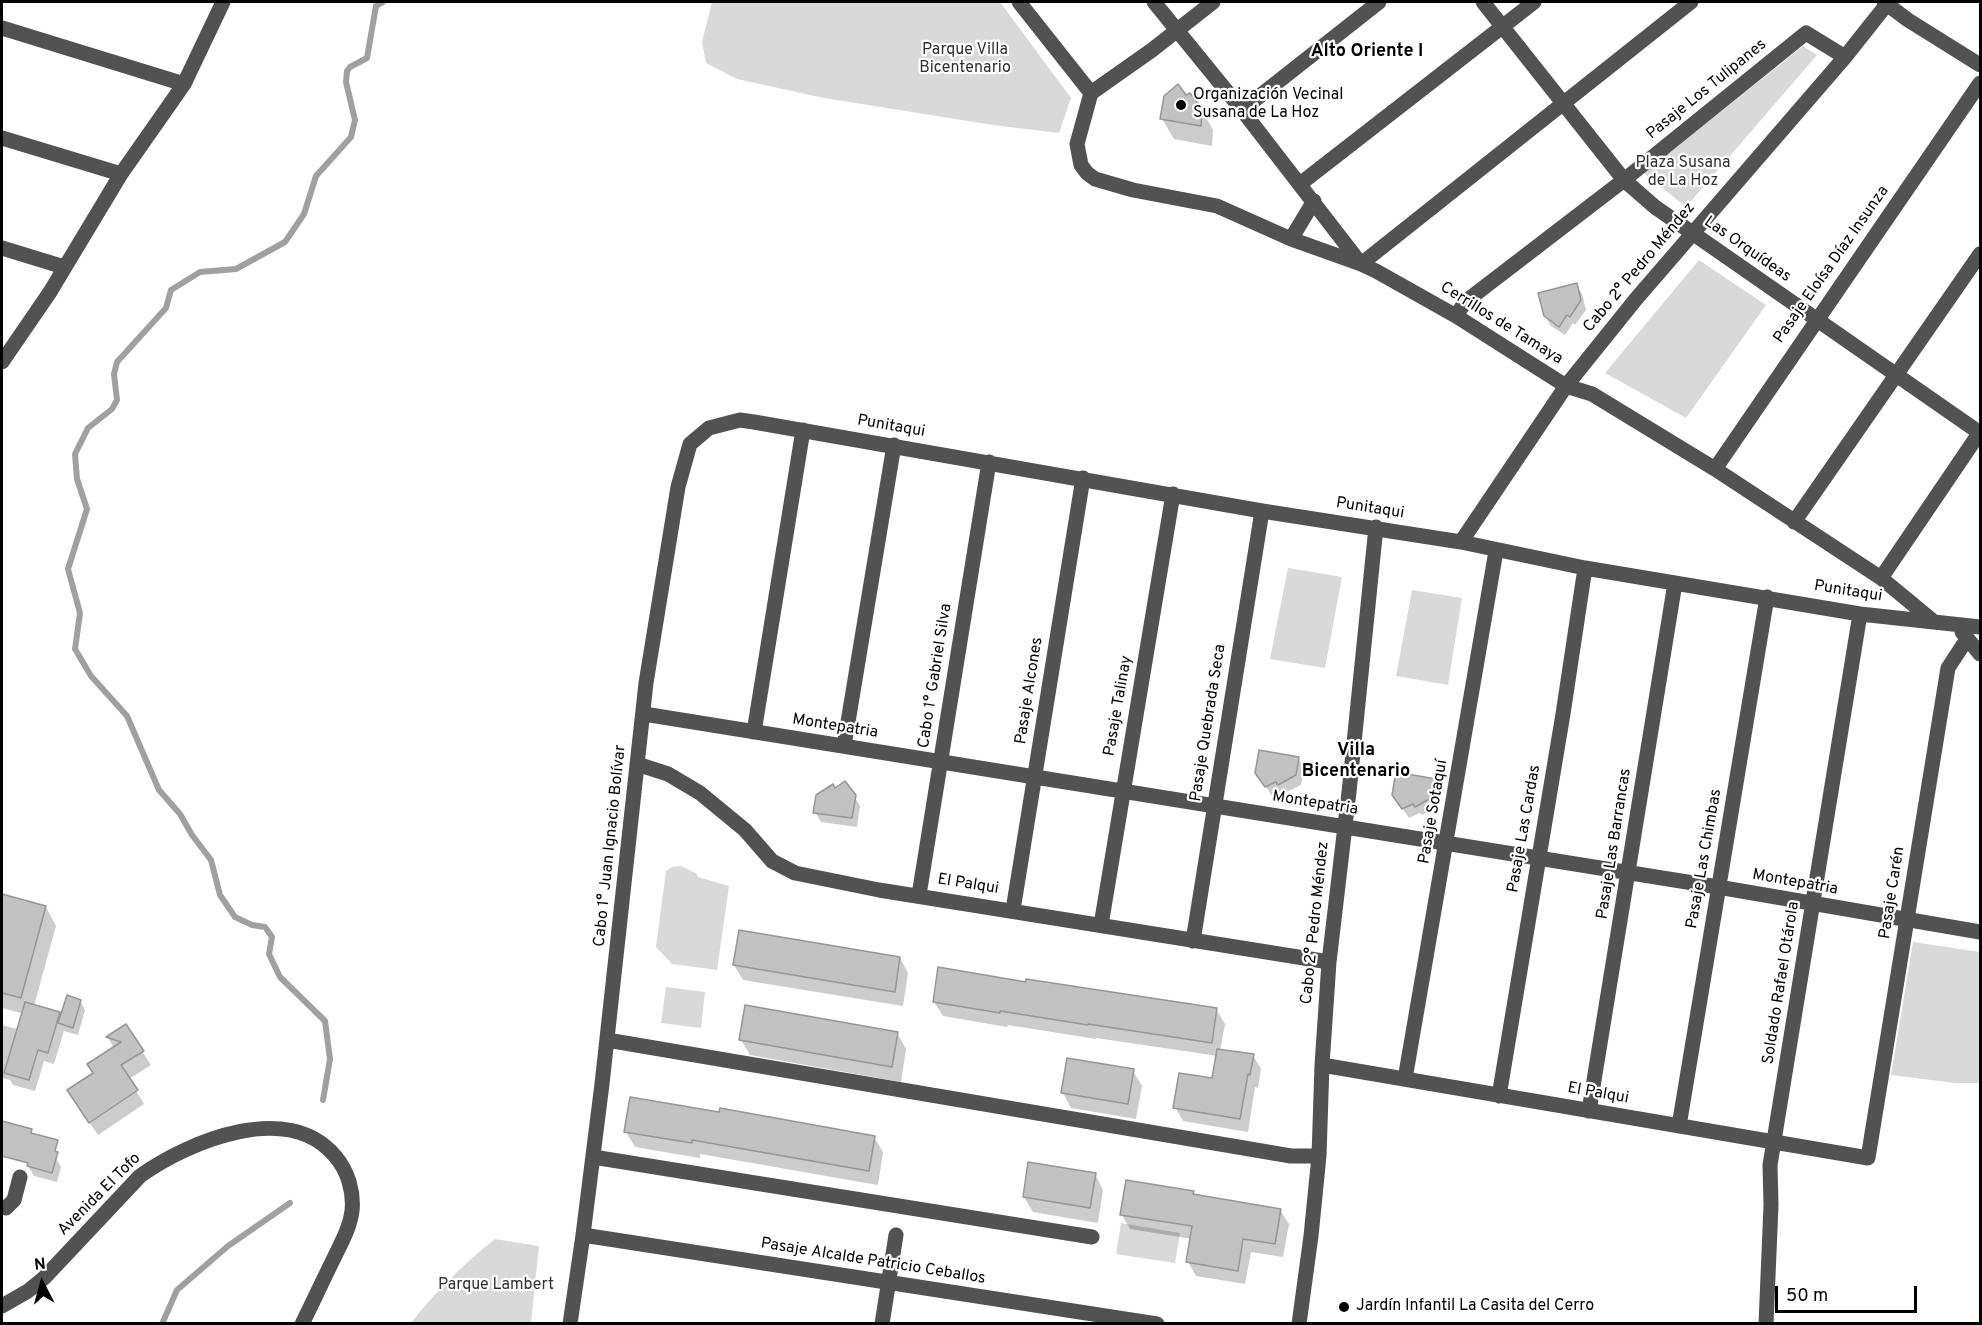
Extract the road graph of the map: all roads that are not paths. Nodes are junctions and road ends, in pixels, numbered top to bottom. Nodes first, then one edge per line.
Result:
1 (223, 2) edge
2 (1019, 2) edge
3 (1154, 2) edge
4 (1213, 2) edge
5 (1378, 2) edge
6 (1483, 2) edge
7 (1534, 2) edge
8 (1691, 2) edge
9 (1886, 3) edge
10 (1502, 27) junction
11 (2, 28) edge
12 (1176, 30) junction
13 (1845, 57) junction
14 (1980, 65) edge
15 (1980, 83) edge
16 (184, 84) junction
17 (1091, 93) junction
18 (1563, 104) junction
19 (1242, 110) junction
20 (2, 138) edge
21 (121, 174) junction
22 (1624, 180) junction
23 (1300, 184) junction
24 (1314, 201) junction
25 (1693, 233) junction
26 (1291, 238) junction
27 (2, 248) edge
28 (1980, 254) edge
29 (1361, 264) junction
30 (64, 267) junction
31 (1456, 316) junction
32 (1816, 320) junction
33 (2, 362) edge
34 (1898, 374) junction
35 (1566, 386) junction
36 (754, 422) joint
37 (803, 430) junction
38 (1980, 432) edge
39 (894, 445) junction
40 (989, 462) junction
41 (1715, 469) junction
42 (1083, 478) junction
43 (1173, 494) junction
44 (1262, 511) junction
45 (1794, 522) junction
46 (1376, 527) junction
47 (1461, 542) junction
48 (1496, 551) junction
49 (1585, 568) junction
50 (1881, 578) junction
51 (1675, 583) junction
52 (1767, 597) junction
53 (1860, 614) junction
54 (1933, 621) junction
55 (1976, 627) edge
56 (1980, 654) edge
57 (644, 714) junction
58 (754, 732) junction
59 (844, 746) junction
60 (940, 762) junction
61 (638, 764) junction
62 (1034, 777) junction
63 (1122, 792) junction
64 (1214, 807) junction
65 (1345, 827) junction
66 (1447, 844) junction
67 (1538, 858) junction
68 (1628, 872) junction
69 (1718, 887) junction
70 (919, 895) junction
71 (1813, 904) junction
72 (1012, 910) junction
73 (1907, 919) junction
74 (1101, 925) junction
75 (1980, 932) edge
76 (1192, 941) junction
77 (1329, 962) junction
78 (607, 1040) junction
79 (1322, 1065) junction
80 (1405, 1079) junction
81 (1499, 1095) junction
82 (1589, 1111) junction
83 (1679, 1126) junction
84 (1774, 1142) junction
85 (1319, 1156) junction
86 (593, 1157) junction
87 (1868, 1158) joint
88 (20, 1177) dead end
89 (2, 1207) edge
90 (583, 1235) junction
91 (896, 1235) dead end
92 (1092, 1237) dead end
93 (888, 1283) junction
94 (2, 1306) edge
95 (302, 1323) edge
96 (570, 1323) edge
97 (882, 1323) edge
98 (1157, 1323) edge
99 (1299, 1323) edge
100 (1766, 1323) edge

1 - 16 street
2 - 17 street
3 - 12 street
4 - 12 street
5 - 19 street
6 - 10 street, Las Orquídeas
7 - 10 street
8 - 18 street
9 - 13 street, Cabo 2° Pedro Méndez
9 - 14 street
10 - 18 street, Las Orquídeas
10 - 23 street
11 - 16 street
12 - 17 street
12 - 19 street
13 - 22 street, Pasaje Los Tulipanes
13 - 25 street, Cabo 2° Pedro Méndez
15 - 32 street, Pasaje Eloísa Díaz Insunza
16 - 21 street
17 - 26 street, Cerrillos de Tamaya
18 - 22 street, Las Orquídeas
18 - 29 street
19 - 23 street
20 - 21 street
21 - 30 street
22 - 25 street, Las Orquídeas
22 - 31 street, Pasaje Los Tulipanes
23 - 24 street
24 - 26 street
24 - 29 street
25 - 32 street, Las Orquídeas
25 - 35 street, Cabo 2° Pedro Méndez
26 - 29 street, Cerrillos de Tamaya
27 - 30 street
28 - 34 street
29 - 31 street, Cerrillos de Tamaya
30 - 33 street
31 - 35 street, Cerrillos de Tamaya
32 - 34 street, Las Orquídeas
32 - 41 street, Pasaje Eloísa Díaz Insunza
34 - 38 street, Las Orquídeas
34 - 45 street
35 - 41 street, Cerrillos de Tamaya
35 - 47 street, Cabo 2° Pedro Méndez
36 - 37 street, Punitaqui
36 - 57 street, Cabo 1° Juan Ignacio Bolívar
37 - 39 street, Punitaqui
37 - 58 street
38 - 50 street
39 - 40 street, Punitaqui
39 - 59 street
40 - 42 street, Punitaqui
40 - 60 street, Cabo 1° Gabriel Silva
41 - 45 street, Cerrillos de Tamaya
42 - 43 street, Punitaqui
42 - 62 street, Pasaje Alcones
43 - 44 street, Punitaqui
43 - 63 street, Pasaje Talinay
44 - 46 street, Punitaqui
44 - 64 street, Pasaje Quebrada Seca
45 - 50 street, Cerrillos de Tamaya
46 - 47 street, Punitaqui
46 - 65 street, Cabo 2° Pedro Méndez
47 - 48 street, Punitaqui
48 - 49 street, Punitaqui
48 - 66 street, Pasaje Sotaquí
49 - 51 street, Punitaqui
49 - 67 street, Pasaje Las Cardas
50 - 54 street, Cerrillos de Tamaya
51 - 52 street, Punitaqui
51 - 68 street, Pasaje Las Barrancas
52 - 53 street, Punitaqui
52 - 69 street, Pasaje Las Chimbas
53 - 54 street, Punitaqui
53 - 71 street, Soldado Rafael Otárola
54 - 55 street, Punitaqui
55 - 56 street
55 - 73 street, Pasaje Carén
57 - 58 street, Montepatria
57 - 61 street, Cabo 1° Juan Ignacio Bolívar
58 - 59 street, Montepatria
59 - 60 street, Montepatria
60 - 62 street, Montepatria
60 - 70 street, Cabo 1° Gabriel Silva
61 - 70 street, El Palqui
61 - 78 street, Cabo 1° Juan Ignacio Bolívar
62 - 63 street, Montepatria
62 - 72 street, Pasaje Alcones
63 - 64 street, Montepatria
63 - 74 street, Pasaje Talinay
64 - 65 street, Montepatria
64 - 76 street, Pasaje Quebrada Seca
65 - 66 street, Montepatria
65 - 77 street, Cabo 2° Pedro Méndez
66 - 67 street, Montepatria
66 - 80 street, Pasaje Sotaquí
67 - 68 street, Montepatria
67 - 81 street, Pasaje Las Cardas
68 - 69 street, Montepatria
68 - 82 street, Pasaje Las Barrancas
69 - 71 street, Montepatria
69 - 83 street, Pasaje Las Chimbas
70 - 72 street, El Palqui
71 - 73 street, Montepatria
71 - 84 street, Soldado Rafael Otárola
72 - 74 street, El Palqui
73 - 75 street, Montepatria
73 - 87 street, Pasaje Carén
74 - 76 street, El Palqui
76 - 77 street, El Palqui
77 - 79 street, Cabo 2° Pedro Méndez
78 - 85 street
78 - 86 street, Cabo 1° Juan Ignacio Bolívar
79 - 80 street, El Palqui
79 - 85 street, Cabo 2° Pedro Méndez
80 - 81 street, El Palqui
81 - 82 street, El Palqui
82 - 83 street, El Palqui
83 - 84 street, El Palqui
84 - 87 street, El Palqui
84 - 100 street, Soldado Rafael Otárola
85 - 99 street, Cabo 2° Pedro Méndez
86 - 90 street, Cabo 1° Juan Ignacio Bolívar
86 - 92 street
88 - 89 street
90 - 93 street, Pasaje Alcalde Patricio Ceballos
90 - 96 street, Cabo 1° Juan Ignacio Bolívar
91 - 93 street
93 - 97 street
93 - 98 street, Pasaje Alcalde Patricio Ceballos
94 - 95 street, Avenida El Tofo

